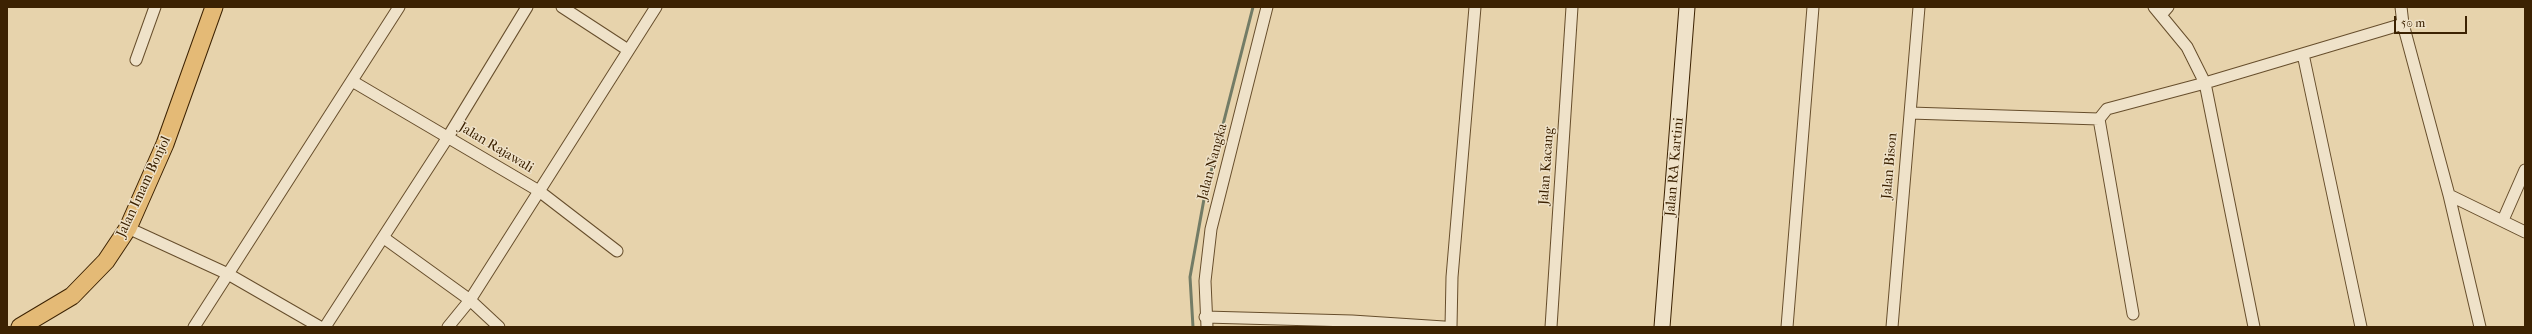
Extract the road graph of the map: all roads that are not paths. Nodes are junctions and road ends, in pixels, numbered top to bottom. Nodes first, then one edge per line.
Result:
1 (155, 7) edge
2 (214, 7) edge
3 (399, 7) edge
4 (526, 7) edge
5 (562, 7) edge
6 (656, 7) edge
7 (1267, 7) edge
8 (1475, 7) edge
9 (1572, 7) edge
10 (1688, 7) edge
11 (1813, 7) edge
12 (1919, 7) edge
13 (2401, 7) edge
14 (2161, 10) edge
15 (2403, 24) junction
16 (628, 50) junction
17 (2303, 54) junction
18 (136, 60) dead end
19 (352, 81) junction
20 (2205, 83) junction
21 (1910, 113) junction
22 (2099, 119) junction
23 (448, 138) junction
24 (2525, 170) edge
25 (539, 191) junction
26 (2449, 195) junction
27 (2503, 220) junction
28 (128, 228) junction
29 (2525, 232) edge
30 (384, 238) junction
31 (617, 251) dead end
32 (228, 274) junction
33 (470, 300) junction
34 (2132, 314) dead end
35 (1206, 322) edge
36 (20, 327) edge
37 (194, 327) edge
38 (320, 327) edge
39 (325, 327) edge
40 (448, 327) edge
41 (500, 327) edge
42 (1444, 327) edge
43 (1451, 327) edge
44 (1551, 327) edge
45 (1662, 327) edge
46 (1787, 327) edge
47 (1892, 327) edge
48 (2254, 327) edge
49 (2361, 327) edge
50 (2480, 327) edge

1 - 18 street
2 - 28 main road, Jalan Imam Bonjol
3 - 19 street
4 - 23 street
5 - 16 street
6 - 16 street
7 - 35 street, Jalan Nangka
8 - 43 street
9 - 44 street, Jalan Kacang
10 - 45 main road, Jalan RA Kartini
11 - 46 street
12 - 21 street, Jalan Bison
13 - 15 street
14 - 20 street
15 - 17 street
15 - 26 street
16 - 25 street
17 - 20 street
17 - 49 street
19 - 23 street, Jalan Rajawali
19 - 32 street
20 - 22 street
20 - 48 street
21 - 22 street
21 - 47 street, Jalan Bison
22 - 34 street
23 - 25 street, Jalan Rajawali
23 - 30 street
24 - 27 street
25 - 31 street, Jalan Rajawali
25 - 33 street
26 - 27 street
26 - 50 street
27 - 29 street
28 - 32 street
28 - 36 main road, Jalan Imam Bonjol
30 - 33 street
30 - 39 street
32 - 37 street
32 - 38 street
33 - 40 street
33 - 41 street
35 - 42 street

